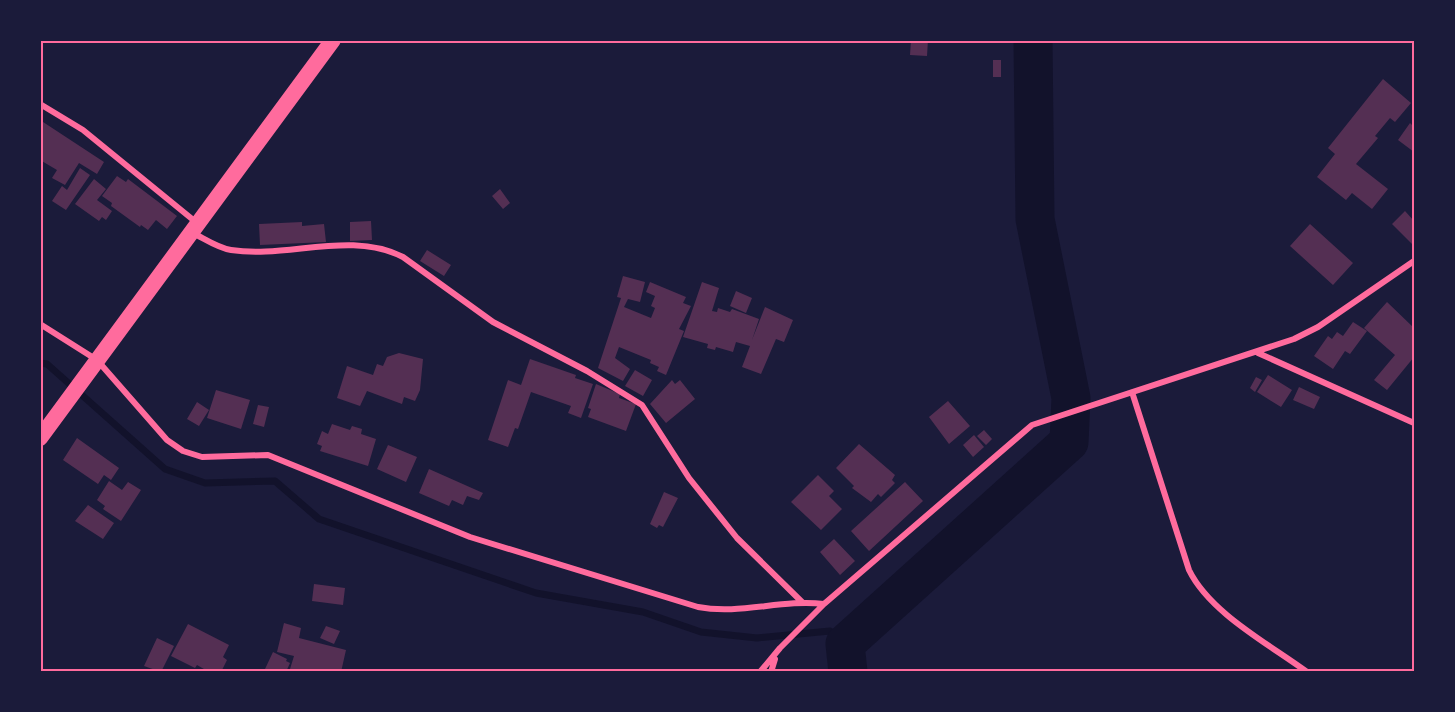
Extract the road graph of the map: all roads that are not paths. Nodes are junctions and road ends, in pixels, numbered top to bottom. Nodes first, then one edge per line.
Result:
1 (333, 40) edge
2 (40, 104) edge
3 (195, 228) junction
4 (1414, 261) edge
5 (40, 324) edge
6 (1258, 353) junction
7 (92, 366) junction
8 (1132, 392) junction
9 (1414, 423) edge
10 (40, 438) edge
11 (802, 602) junction
12 (824, 604) junction
13 (776, 655) junction
14 (760, 672) edge
15 (771, 672) edge
16 (1307, 672) edge

1 - 3 highway
2 - 3 street
3 - 7 highway
3 - 11 street
4 - 6 street
5 - 7 street
6 - 8 street
6 - 9 street
7 - 10 highway
7 - 11 street
8 - 12 street
8 - 16 street
11 - 12 street
12 - 13 street
13 - 14 street
13 - 15 street

